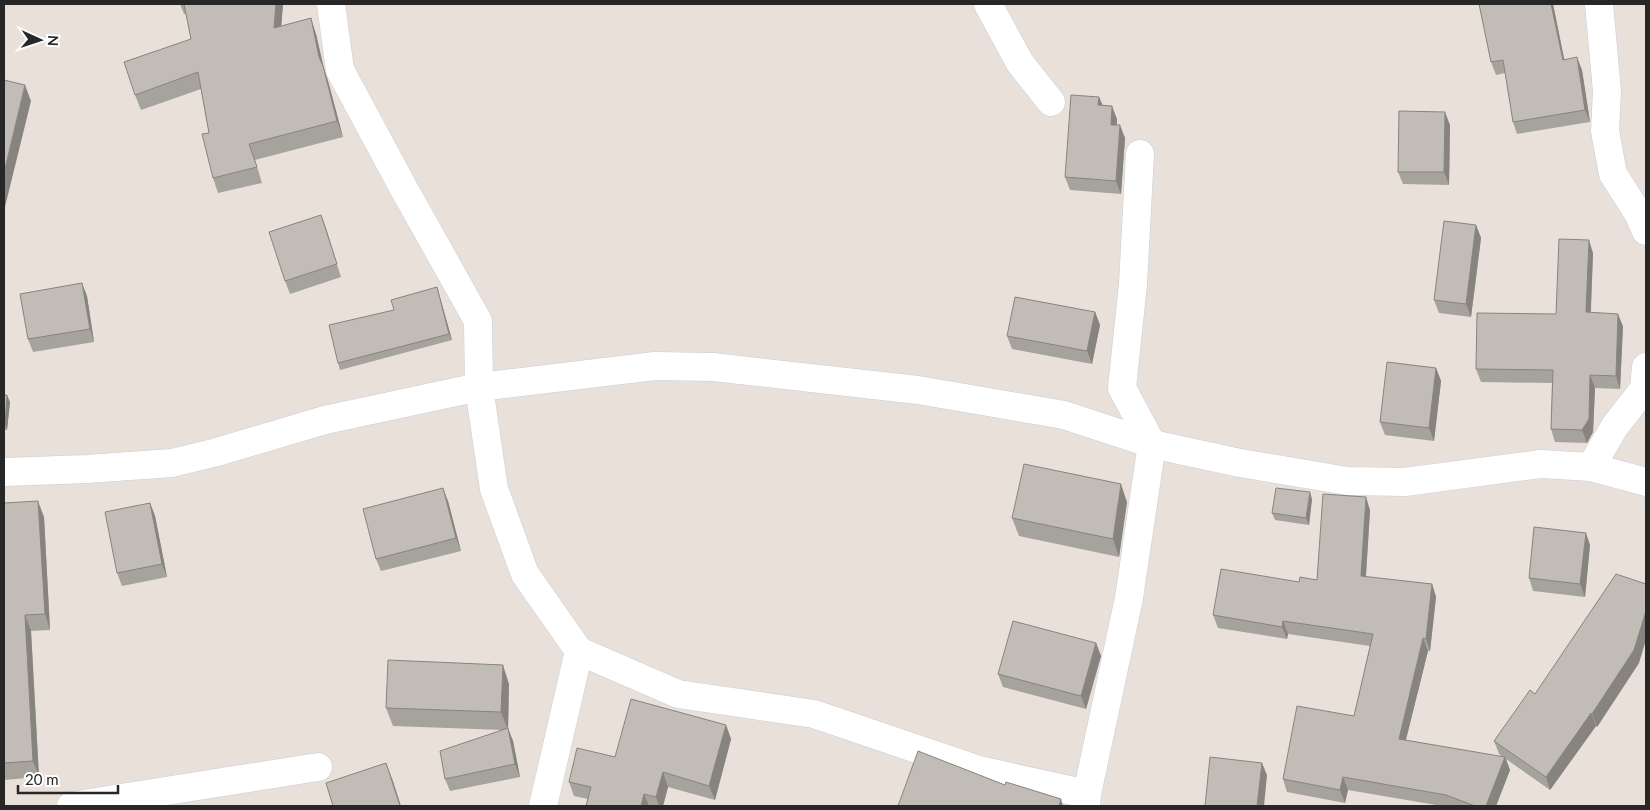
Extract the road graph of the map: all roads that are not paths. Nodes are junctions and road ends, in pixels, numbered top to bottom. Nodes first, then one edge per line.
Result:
1 (331, 4) edge
2 (988, 4) edge
3 (1599, 4) edge
4 (1051, 102) dead end
5 (1140, 154) dead end
6 (1646, 232) edge
7 (1646, 368) edge
8 (479, 387) junction
9 (1152, 444) junction
10 (1591, 467) junction
11 (4, 472) edge
12 (1646, 482) edge
13 (579, 651) junction
14 (318, 767) dead end
15 (1086, 800) edge
16 (71, 806) edge
17 (543, 806) edge

1 - 8 street
2 - 4 street
3 - 6 street
5 - 9 street
7 - 10 street
8 - 9 street
8 - 11 street
8 - 13 street
9 - 10 street
9 - 15 street
10 - 12 street
13 - 15 street
13 - 17 street
14 - 16 street

